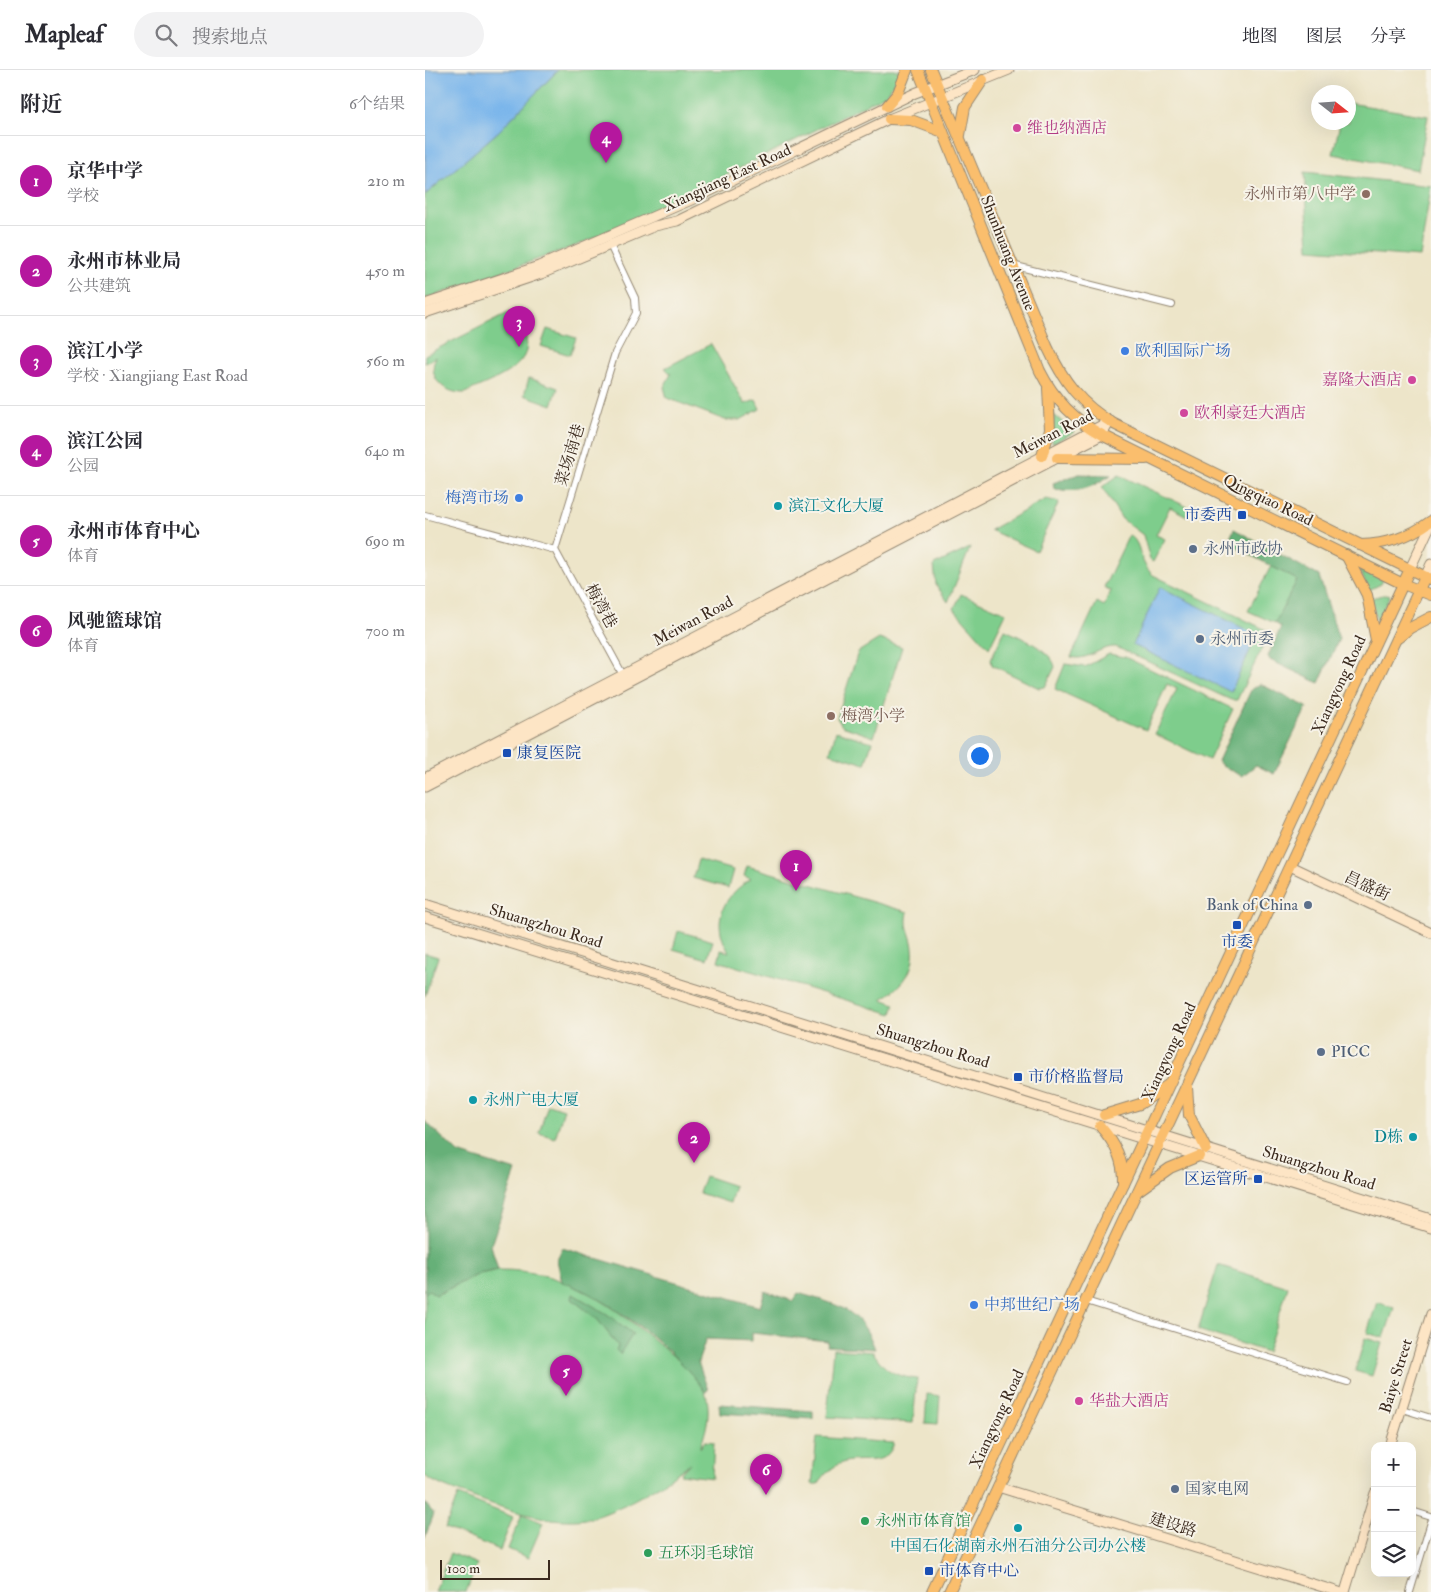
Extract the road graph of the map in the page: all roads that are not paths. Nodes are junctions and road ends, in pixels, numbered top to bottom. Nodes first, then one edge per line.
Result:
1 (907, 70) edge
2 (918, 70) edge
3 (931, 70) edge
4 (975, 70) edge
5 (1009, 70) edge
6 (983, 80) junction
7 (936, 84) junction
8 (925, 89) junction
9 (941, 96) junction
10 (930, 101) junction
11 (887, 106) junction
12 (863, 118) junction
13 (889, 119) junction
14 (869, 128) junction
15 (943, 132) junction
16 (959, 138) junction
17 (610, 245) junction
18 (1013, 265) junction
19 (425, 304) edge
20 (1172, 305) dead end
21 (425, 313) edge
22 (1048, 387) junction
23 (1110, 421) junction
24 (1098, 433) junction
25 (1050, 457) junction
26 (1151, 459) junction
27 (425, 515) edge
28 (1431, 522) edge
29 (1357, 544) junction
30 (555, 550) junction
31 (1346, 555) junction
32 (1431, 564) edge
33 (1409, 570) junction
34 (1428, 579) edge
35 (1403, 584) junction
36 (1419, 590) junction
37 (1431, 594) edge
38 (1431, 617) edge
39 (1376, 640) junction
40 (1395, 640) junction
41 (623, 674) junction
42 (425, 778) edge
43 (425, 786) edge
44 (1290, 866) junction
45 (425, 904) edge
46 (425, 917) edge
47 (1431, 933) edge
48 (1195, 1032) junction
49 (1208, 1038) junction
50 (1172, 1081) junction
51 (1187, 1084) junction
52 (1063, 1102) junction
53 (1059, 1114) junction
54 (1104, 1115) junction
55 (1100, 1126) junction
56 (1150, 1130) junction
57 (1164, 1134) junction
58 (1145, 1140) junction
59 (1159, 1144) junction
60 (1203, 1153) junction
61 (1123, 1186) junction
62 (1137, 1192) junction
63 (1115, 1203) junction
64 (1129, 1210) junction
65 (1431, 1219) edge
66 (1431, 1228) edge
67 (1086, 1301) junction
68 (1431, 1314) edge
69 (1347, 1382) dead end
70 (1402, 1409) junction
71 (1431, 1418) edge
72 (1391, 1442) edge
73 (998, 1487) junction
74 (1371, 1507) edge
75 (1416, 1512) edge
76 (1431, 1517) edge
77 (1431, 1522) edge
78 (932, 1592) edge
79 (949, 1592) edge
80 (1339, 1592) edge
81 (1345, 1592) edge
82 (1410, 1592) edge

1 - 11 main road
2 - 8 main road, Shunhuang Avenue
3 - 7 main road, Shunhuang Avenue
4 - 7 main road, Xiangjiang East Road
5 - 6 main road, Xiangjiang East Road
6 - 9 main road, Xiangjiang East Road
6 - 16 main road
7 - 8 main road, Xiangjiang East Road
7 - 9 main road, Shunhuang Avenue
8 - 10 main road, Shunhuang Avenue
8 - 11 main road, Xiangjiang East Road
9 - 10 main road, Xiangjiang East Road
9 - 16 main road, Shunhuang Avenue
10 - 13 main road, Xiangjiang East Road
10 - 15 main road, Shunhuang Avenue
11 - 12 main road, Xiangjiang East Road
12 - 14 main road
12 - 19 main road, Xiangjiang East Road
13 - 14 main road, Xiangjiang East Road
13 - 15 main road
14 - 17 main road, Xiangjiang East Road
15 - 22 main road, Shunhuang Avenue
16 - 18 main road, Shunhuang Avenue
17 - 21 main road, Xiangjiang East Road
17 - 30 street, 菜场南巷
18 - 20 street
18 - 23 main road, Shunhuang Avenue
22 - 24 main road, Shunhuang Avenue
22 - 25 main road
23 - 24 main road, Meiwan Road
23 - 29 main road, Qingqiao Road
24 - 25 main road, Meiwan Road
24 - 26 main road, Qingqiao Road
25 - 26 main road
25 - 41 main road, Meiwan Road
25 - 43 main road, Meiwan Road
26 - 31 main road, Qingqiao Road
27 - 30 street
28 - 29 main road
28 - 33 main road, Xiangyong Road
29 - 31 main road
29 - 33 main road, Qingqiao Road
30 - 41 street, 梅湾巷
31 - 35 main road, Qingqiao Road
31 - 39 main road
32 - 34 main road, Xiangyong Road
33 - 34 main road, Qingqiao Road
33 - 35 main road, Xiangyong Road
34 - 36 main road, Xiangyong Road
35 - 36 main road, Qingqiao Road
35 - 39 main road, Xiangyong Road
36 - 37 main road, Qingqiao Road
36 - 40 main road, Xiangyong Road
38 - 40 main road
39 - 48 main road, Xiangyong Road
40 - 44 main road, Xiangyong Road
41 - 42 main road, Meiwan Road
44 - 47 main road, 昌盛街
44 - 49 main road, Xiangyong Road
45 - 52 main road, Shuangzhou Road
46 - 53 main road, Shuangzhou Road
48 - 49 main road
48 - 50 main road, Xiangyong Road
49 - 51 main road, Xiangyong Road
50 - 54 main road
50 - 56 main road, Xiangyong Road
51 - 57 main road, Xiangyong Road
51 - 60 main road
52 - 53 main road
52 - 54 main road, Shuangzhou Road
53 - 55 main road, Shuangzhou Road
54 - 56 main road, Shuangzhou Road
55 - 58 main road, Shuangzhou Road
55 - 61 main road
56 - 57 main road, Shuangzhou Road
56 - 58 main road, Xiangyong Road
57 - 59 main road, Xiangyong Road
57 - 60 main road, Shuangzhou Road
58 - 59 main road, Shuangzhou Road
58 - 61 main road, Xiangyong Road
59 - 60 main road, Shuangzhou Road
59 - 62 main road, Xiangyong Road
60 - 62 main road
60 - 65 main road, Shuangzhou Road
60 - 66 main road, Shuangzhou Road
61 - 63 main road, Xiangyong Road
62 - 64 main road, Xiangyong Road
63 - 64 main road
63 - 78 main road, Xiangyong Road
64 - 67 main road, Xiangyong Road
67 - 69 street
67 - 73 main road, Xiangyong Road
68 - 70 main road, Baiye Street
70 - 71 street
70 - 72 main road, Baiye Street
73 - 79 main road, Xiangyong Road
73 - 80 main road, 建设路
74 - 81 main road
75 - 76 street
77 - 82 street

